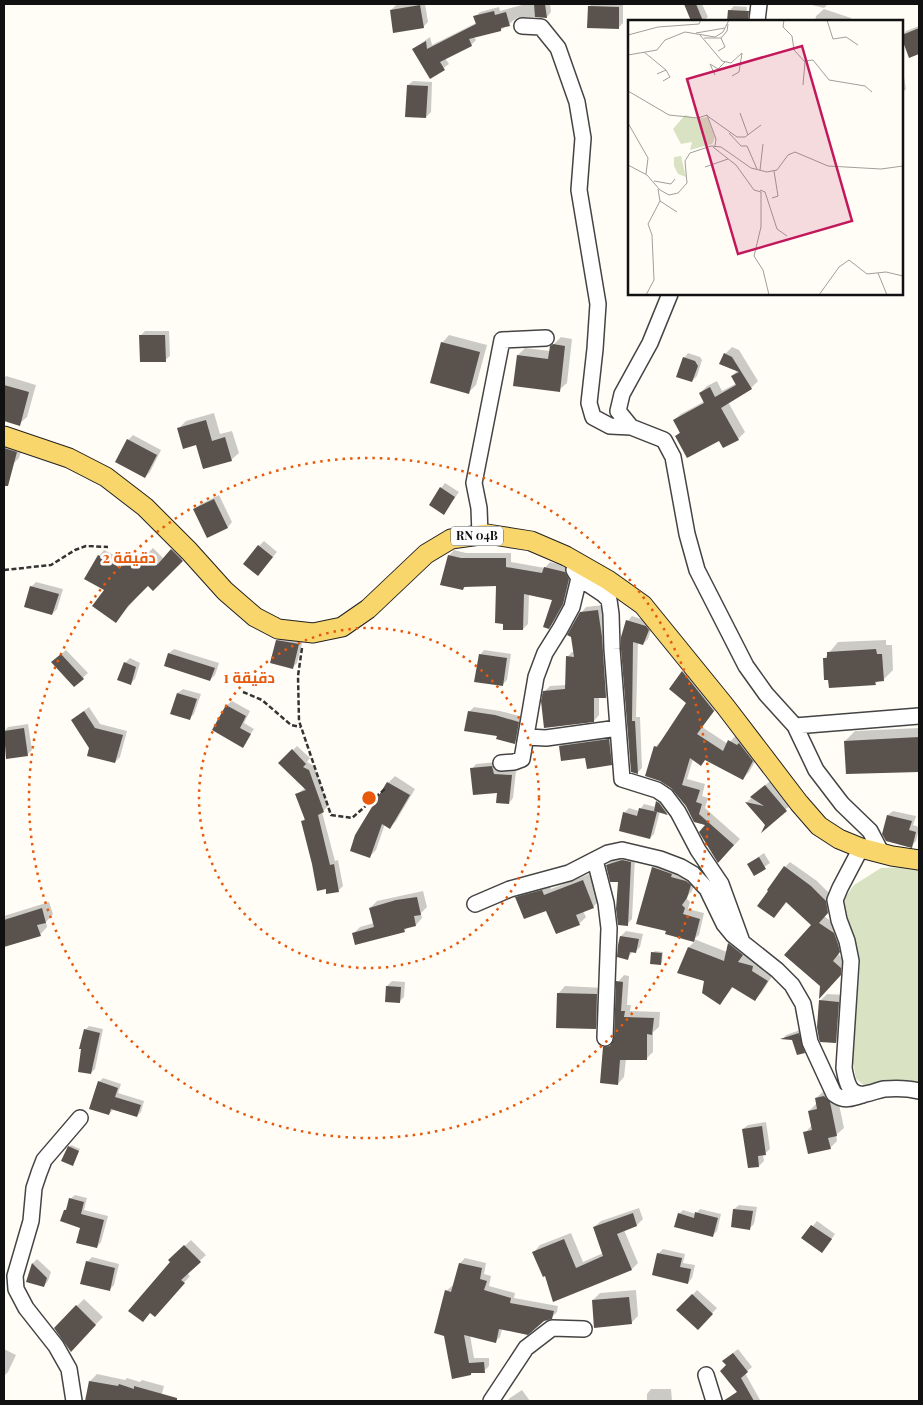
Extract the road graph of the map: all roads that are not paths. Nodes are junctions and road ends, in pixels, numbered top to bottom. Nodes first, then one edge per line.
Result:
1 (759, 4) edge
2 (757, 20) edge
3 (522, 26) dead end
4 (670, 295) edge
5 (546, 338) dead end
6 (631, 427) junction
7 (4, 436) edge
8 (480, 535) junction
9 (566, 556) junction
10 (579, 578) junction
11 (919, 716) edge
12 (795, 726) junction
13 (618, 728) junction
14 (527, 737) junction
15 (501, 764) dead end
16 (861, 848) junction
17 (882, 854) junction
18 (595, 860) junction
19 (919, 860) edge
20 (475, 904) dead end
21 (742, 943) junction
22 (606, 1038) dead end
23 (919, 1091) edge
24 (863, 1095) junction
25 (80, 1118) dead end
26 (10, 1288) edge
27 (584, 1329) dead end
28 (706, 1375) dead end
29 (74, 1401) edge
30 (491, 1401) edge
31 (714, 1401) edge

1 - 2 street
3 - 6 street
4 - 6 street
5 - 8 street
6 - 12 street
7 - 8 main road, RN 04B
8 - 9 main road, RN 04B
9 - 10 street
9 - 16 main road, RN 04B
10 - 13 street
10 - 14 street
11 - 12 street
12 - 17 street
13 - 14 street
13 - 21 street
14 - 15 street
16 - 17 main road, RN 04B
16 - 24 street
17 - 19 main road, RN 04B
18 - 20 street
18 - 21 street
18 - 22 street
21 - 24 street
23 - 24 street
25 - 26 street
26 - 29 street
27 - 30 street
28 - 31 street

